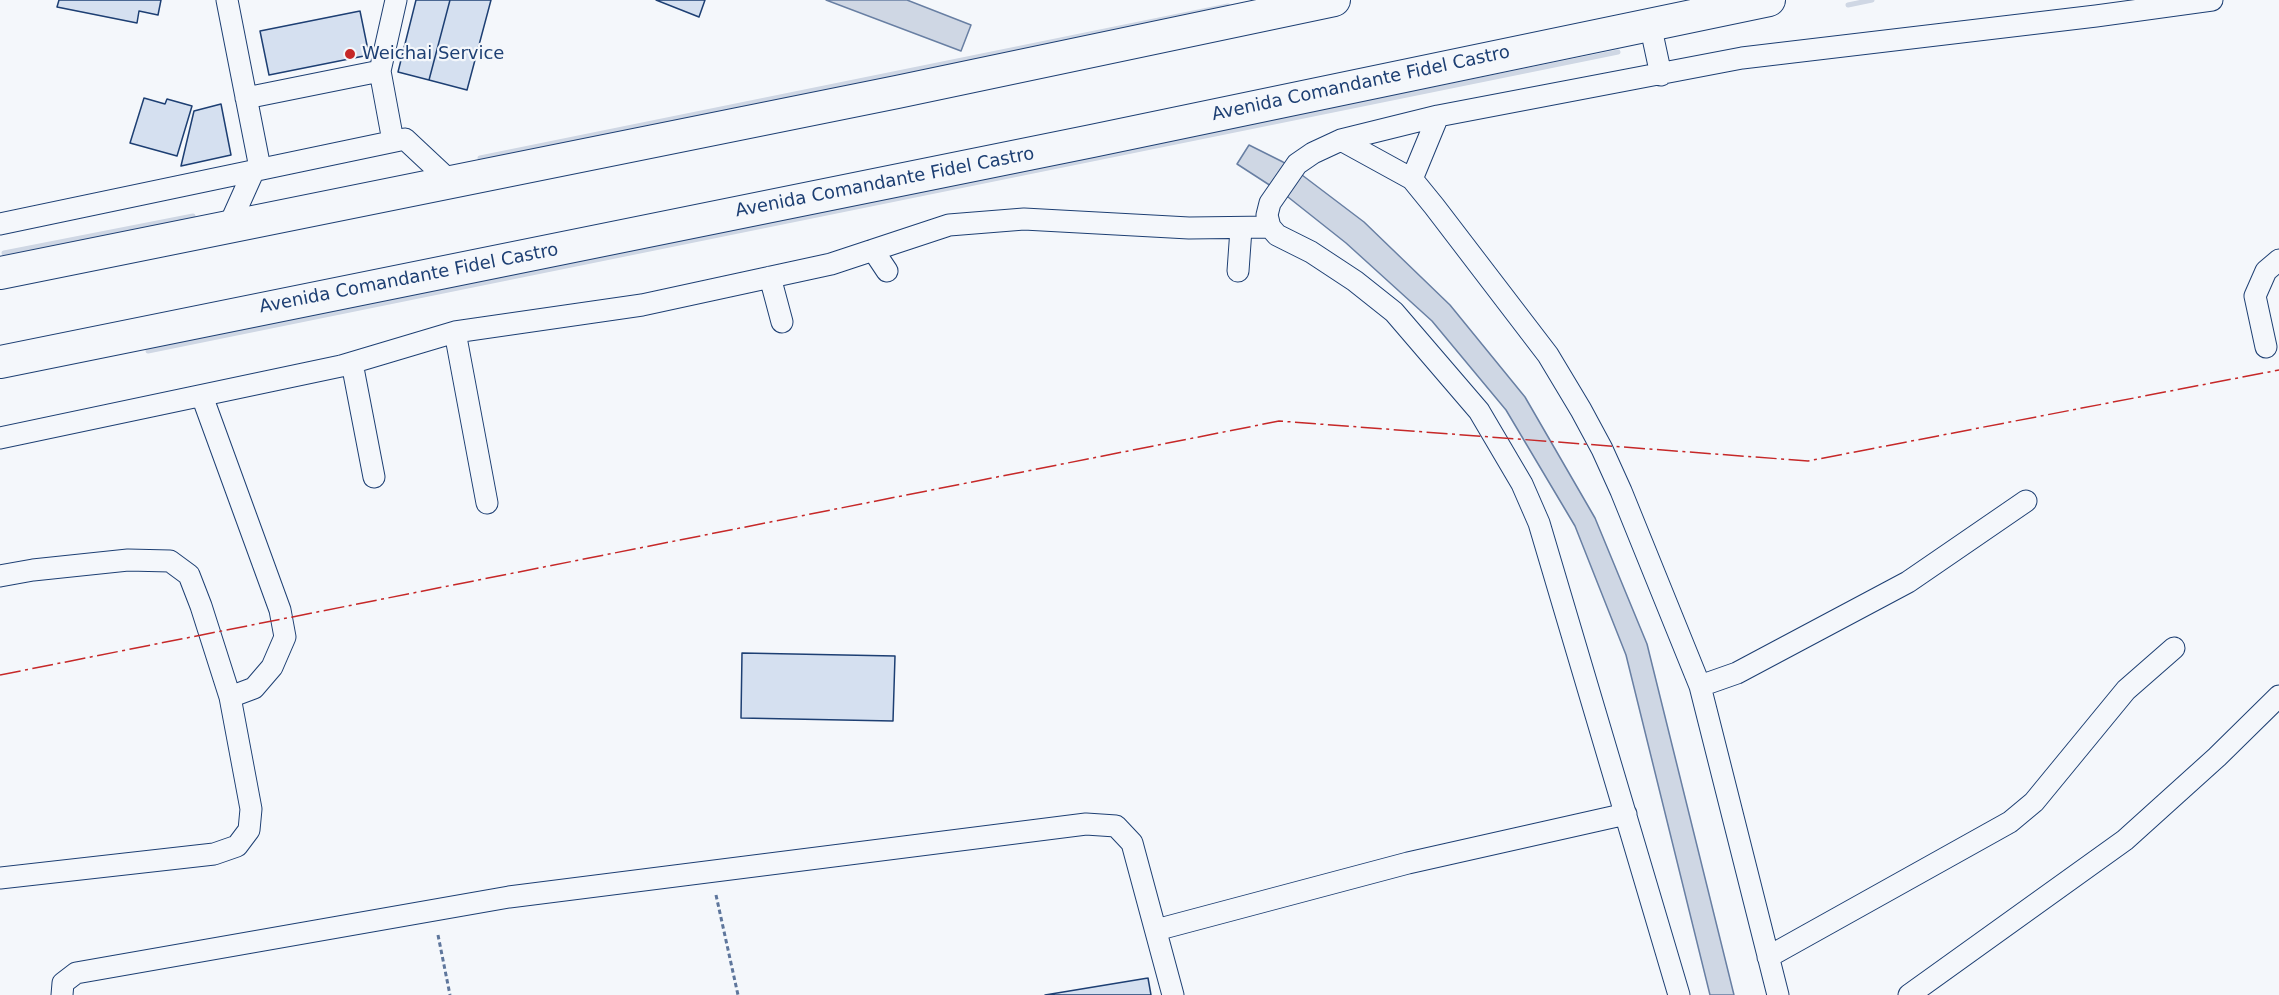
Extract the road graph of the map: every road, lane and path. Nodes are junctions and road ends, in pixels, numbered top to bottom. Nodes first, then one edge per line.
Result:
1 (227, 0) edge
2 (396, 0) edge
3 (1334, 0) edge
4 (1770, 0) edge
5 (2212, 0) edge
6 (1650, 24) junction
7 (380, 71) junction
8 (1661, 75) junction
9 (246, 98) junction
10 (1438, 117) junction
11 (1341, 140) junction
12 (393, 141) junction
13 (257, 169) junction
14 (1412, 179) junction
15 (452, 183) junction
16 (0, 224) edge
17 (1270, 227) junction
18 (228, 228) junction
19 (1241, 229) junction
20 (873, 250) junction
21 (2279, 260) edge
22 (4, 268) edge
23 (887, 271) dead end
24 (1238, 271) dead end
25 (770, 277) junction
26 (782, 322) dead end
27 (455, 332) junction
28 (2266, 347) dead end
29 (0, 362) edge
30 (352, 363) junction
31 (202, 396) junction
32 (0, 438) edge
33 (374, 477) dead end
34 (2026, 501) dead end
35 (487, 503) dead end
36 (0, 576) edge
37 (2174, 648) dead end
38 (1700, 686) junction
39 (2279, 696) edge
40 (230, 697) junction
41 (1626, 814) junction
42 (0, 878) edge
43 (716, 895) dead end
44 (1156, 930) junction
45 (438, 935) dead end
46 (1768, 957) junction
47 (62, 995) edge
48 (450, 995) edge
49 (738, 995) edge
50 (1173, 995) edge
51 (1679, 995) edge
52 (1778, 995) edge
53 (1909, 995) edge

1 - 9 street
2 - 7 street
3 - 15 highway
4 - 6 highway, Avenida Comandante Fidel Castro
5 - 8 street
6 - 8 street
6 - 29 highway, Avenida Comandante Fidel Castro
7 - 9 street
7 - 12 street
8 - 10 street
9 - 13 street
10 - 11 street
10 - 14 street
11 - 14 street
11 - 17 street
12 - 13 street
12 - 15 street
13 - 16 street
13 - 18 street
14 - 38 street
15 - 18 highway
17 - 19 street
17 - 41 street
18 - 22 highway
19 - 20 street
19 - 24 street
20 - 23 street
20 - 25 street
21 - 28 street
25 - 26 street
25 - 27 street
27 - 30 street
27 - 35 street
30 - 31 street
30 - 33 street
31 - 32 street
31 - 40 street
34 - 38 street
36 - 40 street
37 - 46 street
38 - 46 street
39 - 53 street
40 - 42 street
41 - 44 street
41 - 51 street
43 - 49 path
44 - 47 street
44 - 50 street
45 - 48 path
46 - 52 street

